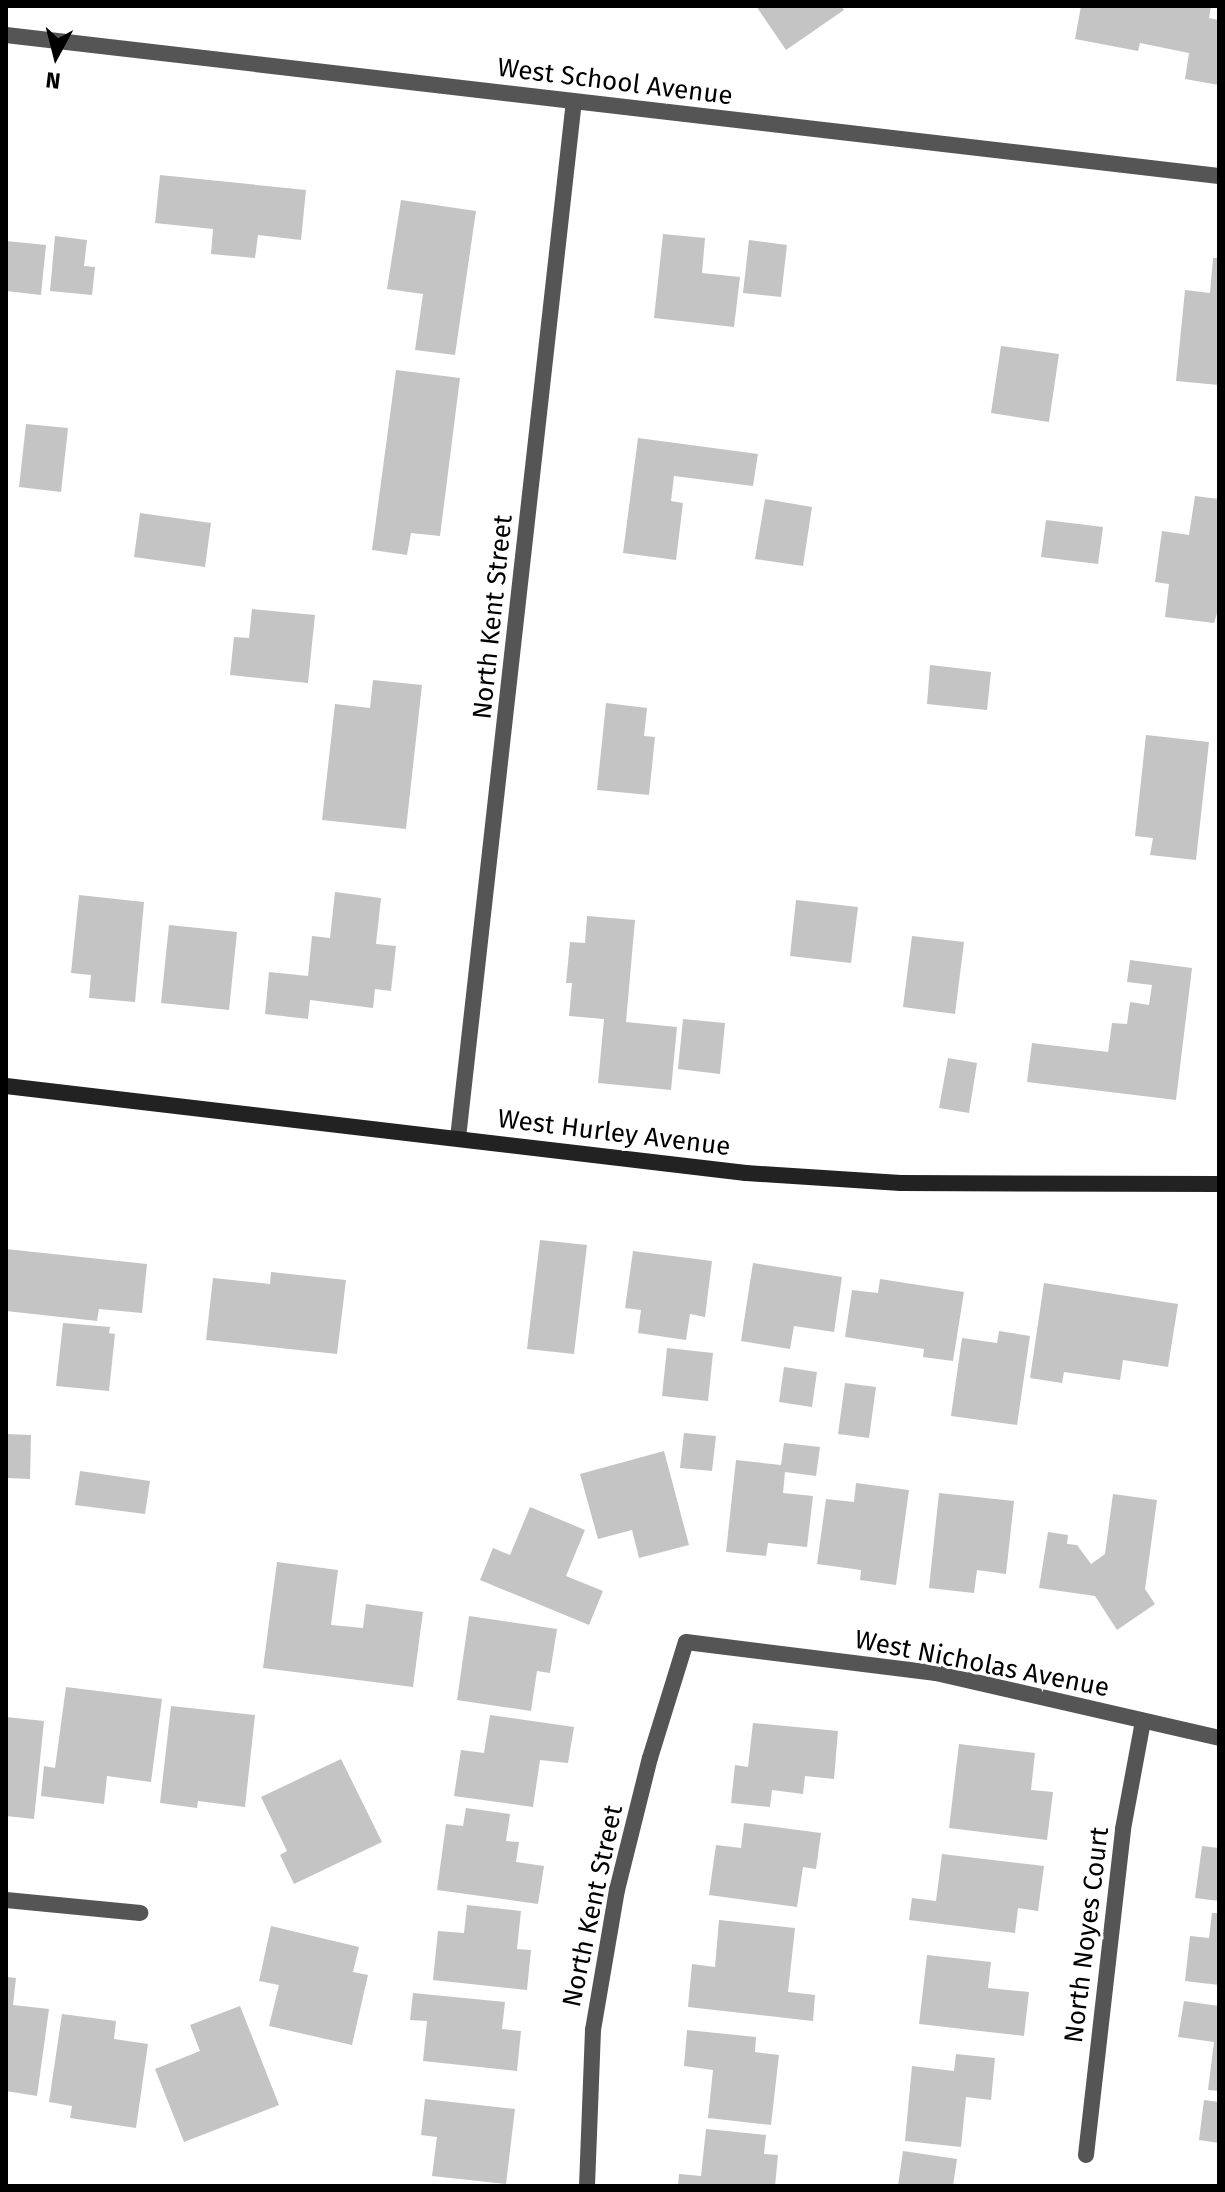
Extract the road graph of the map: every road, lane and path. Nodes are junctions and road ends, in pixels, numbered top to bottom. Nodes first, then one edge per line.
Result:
1 (6, 35) edge
2 (574, 101) junction
3 (1219, 176) edge
4 (6, 1086) edge
5 (458, 1138) junction
6 (1219, 1184) edge
7 (686, 1642) joint
8 (1143, 1721) junction
9 (1219, 1738) edge
10 (6, 1900) edge
11 (140, 1913) dead end
12 (1086, 2155) dead end
13 (587, 2186) edge

1 - 2 street, West School Avenue
2 - 3 street, West School Avenue
2 - 5 street, North Kent Street
4 - 5 street, West Hurley Avenue
5 - 6 street, West Hurley Avenue
7 - 8 street, West Nicholas Avenue
7 - 13 street, North Kent Street
8 - 9 street, West Nicholas Avenue
8 - 12 street, North Noyes Court
10 - 11 street

